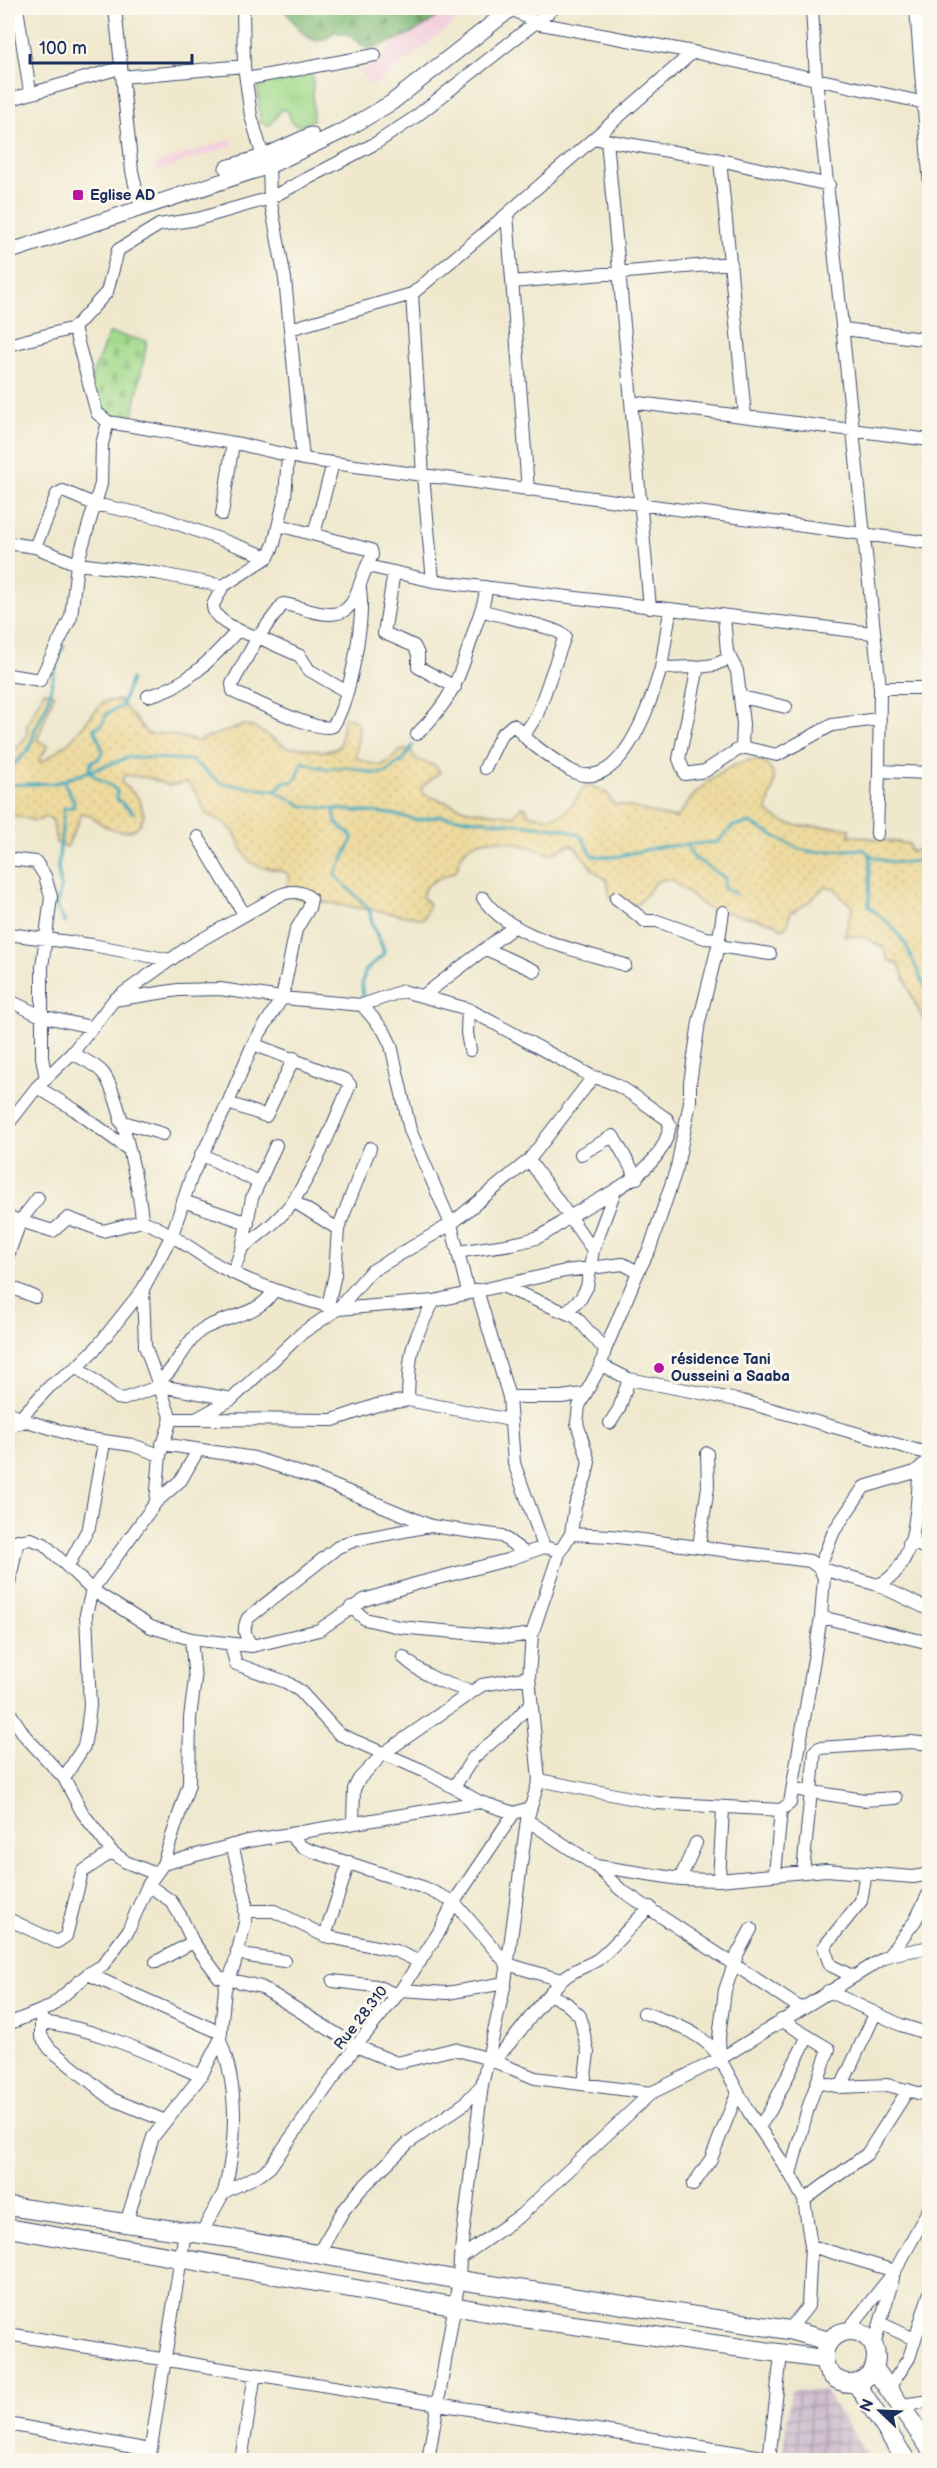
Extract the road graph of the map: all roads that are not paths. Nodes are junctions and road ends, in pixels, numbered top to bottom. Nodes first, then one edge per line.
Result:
1 (17, 8) edge
2 (115, 8) edge
3 (243, 8) edge
4 (495, 8) edge
5 (511, 8) edge
6 (554, 8) edge
7 (812, 8) edge
8 (916, 8) edge
9 (536, 23) junction
10 (693, 52) junction
11 (375, 55) dead end
12 (244, 66) junction
13 (121, 72) junction
14 (816, 78) junction
15 (246, 79) junction
16 (30, 92) junction
17 (8, 100) edge
18 (926, 103) edge
19 (601, 139) junction
20 (720, 160) junction
21 (266, 161) junction
22 (829, 185) junction
23 (930, 187) edge
24 (138, 198) junction
25 (270, 198) junction
26 (507, 214) junction
27 (8, 243) edge
28 (8, 252) edge
29 (730, 263) junction
30 (619, 274) junction
31 (512, 282) junction
32 (412, 294) junction
33 (74, 327) junction
34 (290, 329) junction
35 (844, 329) junction
36 (930, 340) edge
37 (8, 345) edge
38 (631, 402) junction
39 (745, 415) junction
40 (108, 422) junction
41 (852, 428) junction
42 (930, 440) edge
43 (233, 443) junction
44 (288, 456) junction
45 (303, 459) junction
46 (333, 463) junction
47 (423, 476) junction
48 (528, 490) junction
49 (94, 504) junction
50 (640, 505) junction
51 (222, 514) dead end
52 (279, 525) junction
53 (314, 534) junction
54 (862, 535) junction
55 (8, 543) edge
56 (930, 543) edge
57 (35, 547) junction
58 (268, 557) junction
59 (77, 564) junction
60 (367, 566) junction
61 (394, 572) junction
62 (433, 581) junction
63 (223, 586) junction
64 (486, 587) junction
65 (360, 588) junction
66 (650, 608) junction
67 (481, 610) junction
68 (670, 611) junction
69 (724, 617) junction
70 (237, 631) junction
71 (872, 633) junction
72 (258, 637) junction
73 (730, 658) junction
74 (698, 667) junction
75 (662, 668) junction
76 (8, 675) edge
77 (455, 687) junction
78 (880, 688) junction
79 (930, 688) edge
80 (346, 692) junction
81 (148, 696) dead end
82 (741, 697) junction
83 (786, 707) dead end
84 (878, 719) junction
85 (417, 734) dead end
86 (524, 735) junction
87 (742, 747) junction
88 (485, 768) dead end
89 (879, 771) junction
90 (930, 773) edge
91 (877, 834) dead end
92 (198, 837) dead end
93 (8, 859) edge
94 (483, 898) dead end
95 (616, 898) dead end
96 (723, 912) dead end
97 (243, 914) junction
98 (515, 926) junction
99 (8, 934) edge
100 (46, 940) junction
101 (719, 943) junction
102 (486, 949) junction
103 (770, 954) dead end
104 (170, 960) junction
105 (625, 965) dead end
106 (535, 971) dead end
107 (424, 995) junction
108 (282, 998) junction
109 (8, 1000) edge
110 (114, 1000) junction
111 (362, 1005) junction
112 (468, 1009) junction
113 (41, 1016) junction
114 (91, 1027) junction
115 (253, 1044) junction
116 (470, 1050) dead end
117 (72, 1053) junction
118 (294, 1058) junction
119 (593, 1077) junction
120 (42, 1083) junction
121 (228, 1103) junction
122 (120, 1120) junction
123 (8, 1124) edge
124 (163, 1134) dead end
125 (276, 1145) dead end
126 (370, 1148) dead end
127 (128, 1149) junction
128 (201, 1154) junction
129 (581, 1154) dead end
130 (529, 1160) junction
131 (637, 1178) junction
132 (258, 1182) junction
133 (615, 1191) junction
134 (38, 1198) dead end
135 (183, 1201) junction
136 (293, 1201) junction
137 (8, 1217) edge
138 (569, 1217) junction
139 (21, 1220) junction
140 (142, 1221) junction
141 (248, 1223) junction
142 (452, 1224) junction
143 (338, 1229) junction
144 (172, 1235) junction
145 (242, 1248) junction
146 (593, 1250) junction
147 (459, 1252) junction
148 (8, 1255) edge
149 (590, 1268) junction
150 (638, 1272) junction
151 (233, 1273) junction
152 (8, 1286) edge
153 (502, 1286) junction
154 (143, 1289) junction
155 (274, 1290) junction
156 (473, 1291) junction
157 (35, 1298) dead end
158 (434, 1300) junction
159 (333, 1307) junction
160 (566, 1312) junction
161 (605, 1350) junction
162 (601, 1365) junction
163 (77, 1367) junction
164 (629, 1379) junction
165 (159, 1384) junction
166 (583, 1394) junction
167 (509, 1397) junction
168 (232, 1399) junction
169 (408, 1400) junction
170 (8, 1412) edge
171 (24, 1419) junction
172 (171, 1419) junction
173 (196, 1419) junction
174 (510, 1420) junction
175 (610, 1424) dead end
176 (8, 1425) edge
177 (104, 1443) junction
178 (161, 1449) junction
179 (198, 1450) junction
180 (707, 1452) dead end
181 (930, 1454) edge
182 (930, 1459) edge
183 (915, 1472) junction
184 (156, 1502) junction
185 (431, 1526) junction
186 (571, 1534) junction
187 (13, 1541) edge
188 (909, 1542) junction
189 (544, 1546) junction
190 (699, 1546) junction
191 (930, 1549) edge
192 (560, 1551) junction
193 (525, 1553) junction
194 (68, 1566) junction
195 (819, 1568) junction
196 (878, 1585) junction
197 (8, 1588) edge
198 (92, 1590) junction
199 (351, 1607) junction
200 (930, 1610) edge
201 (821, 1617) junction
202 (532, 1634) junction
203 (191, 1640) junction
204 (930, 1643) edge
205 (231, 1645) junction
206 (252, 1646) junction
207 (403, 1658) dead end
208 (529, 1677) junction
209 (471, 1690) junction
210 (531, 1703) junction
211 (8, 1710) edge
212 (930, 1744) edge
213 (384, 1753) junction
214 (64, 1778) junction
215 (539, 1780) junction
216 (454, 1787) junction
217 (793, 1789) junction
218 (811, 1791) junction
219 (896, 1798) dead end
220 (480, 1802) junction
221 (723, 1809) junction
222 (782, 1810) junction
223 (514, 1813) junction
224 (528, 1814) junction
225 (353, 1822) junction
226 (289, 1834) junction
227 (696, 1843) dead end
228 (232, 1845) junction
229 (112, 1852) junction
230 (349, 1862) junction
231 (596, 1866) junction
232 (804, 1871) junction
233 (866, 1873) junction
234 (155, 1874) junction
235 (775, 1874) junction
236 (930, 1874) edge
237 (680, 1879) junction
238 (719, 1880) junction
239 (930, 1891) edge
240 (454, 1902) junction
241 (650, 1907) junction
242 (245, 1911) junction
243 (8, 1919) edge
244 (751, 1929) dead end
245 (325, 1936) junction
246 (193, 1942) junction
247 (930, 1947) edge
248 (237, 1951) junction
249 (889, 1954) junction
250 (284, 1961) dead end
251 (156, 1962) dead end
252 (420, 1962) junction
253 (507, 1964) junction
254 (734, 1965) junction
255 (88, 1974) junction
256 (852, 1976) junction
257 (228, 1979) junction
258 (561, 1980) junction
259 (333, 1981) dead end
260 (505, 1983) junction
261 (828, 1991) junction
262 (399, 1992) junction
263 (549, 1994) junction
264 (800, 2008) junction
265 (644, 2013) dead end
266 (875, 2014) junction
267 (41, 2017) junction
268 (781, 2020) junction
269 (8, 2024) edge
270 (926, 2033) dead end
271 (220, 2036) junction
272 (808, 2036) junction
273 (356, 2046) junction
274 (489, 2059) junction
275 (720, 2059) junction
276 (201, 2076) junction
277 (817, 2082) junction
278 (584, 2084) junction
279 (482, 2085) junction
280 (841, 2087) junction
281 (908, 2090) junction
282 (738, 2091) junction
283 (651, 2093) junction
284 (930, 2096) edge
285 (163, 2120) junction
286 (759, 2127) junction
287 (790, 2174) junction
288 (693, 2186) dead end
289 (224, 2192) junction
290 (804, 2200) junction
291 (8, 2205) edge
292 (930, 2207) edge
293 (126, 2223) junction
294 (8, 2228) edge
295 (193, 2233) junction
296 (811, 2246) junction
297 (318, 2254) junction
298 (182, 2258) junction
299 (460, 2258) junction
300 (895, 2271) junction
301 (459, 2280) junction
302 (930, 2292) edge
303 (455, 2306) junction
304 (927, 2315) edge
305 (880, 2323) junction
306 (789, 2330) junction
307 (848, 2330) junction
308 (8, 2334) edge
309 (914, 2339) junction
310 (829, 2341) junction
311 (874, 2345) junction
312 (781, 2355) junction
313 (823, 2359) junction
314 (167, 2360) junction
315 (874, 2368) junction
316 (255, 2374) junction
317 (856, 2383) junction
318 (889, 2388) junction
319 (930, 2401) edge
320 (439, 2404) junction
321 (902, 2405) junction
322 (8, 2424) edge
323 (930, 2448) edge
324 (149, 2455) edge
325 (769, 2459) edge
326 (241, 2460) edge
327 (428, 2460) edge
328 (906, 2460) edge

1 - 16 street
2 - 13 street
3 - 12 street
4 - 21 street
5 - 9 street
5 - 21 street
6 - 9 street
7 - 14 street
8 - 18 street
9 - 10 street
9 - 25 street
10 - 14 street
10 - 19 street
11 - 15 street
12 - 13 street
12 - 15 street
13 - 16 street
13 - 24 street
14 - 18 street
14 - 22 street
15 - 21 street
16 - 17 street
18 - 23 street
19 - 20 street
19 - 26 street
19 - 30 street
20 - 22 street
20 - 29 street
21 - 24 street
21 - 25 street
21 - 28 street
22 - 35 street
24 - 27 street
25 - 33 street
25 - 34 street
26 - 31 street
26 - 32 street
29 - 30 street
29 - 39 street
30 - 31 street
30 - 38 street
31 - 48 street
32 - 34 street
32 - 47 street
33 - 37 street
33 - 40 street
34 - 45 street
35 - 36 street
35 - 41 street
38 - 39 street
38 - 50 street
39 - 41 street
40 - 43 street
40 - 49 street
41 - 42 street
41 - 54 street
43 - 44 street
43 - 51 street
44 - 45 street
44 - 52 street
45 - 46 street
46 - 47 street
46 - 53 street
47 - 48 street
47 - 62 street
48 - 50 street
49 - 57 street
49 - 58 street
49 - 59 street
50 - 54 street
50 - 66 street
52 - 53 street
52 - 58 street
53 - 60 street
54 - 56 street
54 - 71 street
55 - 57 street
57 - 59 street
58 - 63 street
59 - 63 street
59 - 76 street
60 - 61 street
60 - 65 street
61 - 62 street
61 - 77 street
62 - 64 street
63 - 70 street
64 - 66 street
64 - 67 street
65 - 72 street
65 - 80 street
66 - 68 street
67 - 77 street
67 - 86 street
68 - 69 street
68 - 75 street
69 - 71 street
69 - 73 street
70 - 72 street
70 - 81 street
71 - 78 street
72 - 80 street
72 - 80 street
73 - 74 street
73 - 82 street
74 - 75 street
74 - 87 street
75 - 86 street
77 - 85 street
78 - 79 street
78 - 84 street
82 - 83 street
82 - 87 street
84 - 87 street
84 - 89 street
86 - 88 street
89 - 90 street
89 - 91 street
92 - 97 street
93 - 100 street
94 - 98 street
95 - 101 street
96 - 101 street
97 - 104 street
97 - 108 street
98 - 102 street
98 - 105 street
99 - 100 street
100 - 104 street
100 - 113 street
101 - 103 street
101 - 150 street
102 - 106 street
102 - 107 street
104 - 110 street
107 - 111 street
107 - 112 street
108 - 110 street
108 - 111 street
108 - 115 street
109 - 113 street
110 - 114 street
111 - 142 street
112 - 116 street
112 - 119 street
113 - 114 street
113 - 120 street
114 - 117 street
115 - 118 street
115 - 121 street
117 - 120 street
117 - 122 street
118 - 121 street
118 - 136 street
119 - 130 street
119 - 131 street
120 - 123 street
120 - 127 street
121 - 128 street
122 - 124 street
122 - 127 street
125 - 132 street
126 - 143 street
127 - 140 street
128 - 132 street
128 - 135 street
129 - 131 street
130 - 138 street
130 - 142 street
131 - 133 street
132 - 141 street
133 - 138 street
133 - 146 street
134 - 139 street
135 - 141 street
135 - 144 street
136 - 143 street
136 - 145 street
137 - 139 street
138 - 146 street
138 - 147 street
139 - 140 street
139 - 148 street
140 - 144 street
141 - 145 street
142 - 147 street
142 - 159 street
143 - 159 street
144 - 151 street
144 - 154 street
145 - 151 street
146 - 149 street
147 - 156 street
149 - 150 street
149 - 153 street
149 - 160 street
150 - 161 street
151 - 155 street
152 - 157 street
153 - 156 street
153 - 160 street
154 - 163 street
154 - 165 street
155 - 159 street
155 - 165 street
156 - 158 street
156 - 167 street
158 - 159 street
158 - 169 street
159 - 168 street
160 - 161 street
161 - 162 street
162 - 164 street
162 - 166 street
163 - 165 street
163 - 171 street
164 - 175 street
164 - 181 street
165 - 168 street
165 - 172 street
166 - 167 street
166 - 186 street
167 - 174 street
168 - 173 street
169 - 173 street
169 - 174 street
170 - 171 street
171 - 176 street
171 - 177 street
172 - 173 street
172 - 178 street
174 - 189 street
177 - 178 street
177 - 194 street
178 - 179 street
178 - 184 street
179 - 184 street
179 - 185 street
180 - 190 street
182 - 183 street
183 - 188 street
183 - 195 street
184 - 198 street
185 - 193 street
185 - 206 street
186 - 190 street
186 - 192 street
187 - 194 street
187 - 197 street
188 - 191 street
188 - 196 street
189 - 192 street
189 - 193 street
190 - 195 street
192 - 202 street
193 - 199 street
194 - 198 street
195 - 196 street
195 - 201 street
196 - 200 street
198 - 203 street
198 - 214 street
199 - 202 street
199 - 206 street
201 - 204 street
201 - 217 street
202 - 208 street
203 - 205 street
203 - 234 street
205 - 206 street
205 - 213 street
207 - 209 street
208 - 209 street
208 - 210 street
209 - 213 street
210 - 215 street
210 - 216 street
211 - 214 street
212 - 218 street
213 - 216 street
213 - 225 street
214 - 229 street
215 - 221 street
215 - 224 street
216 - 220 street
217 - 218 street
217 - 222 street
218 - 219 street
218 - 232 street
220 - 223 street
220 - 225 street
221 - 222 street
221 - 238 street
222 - 235 street
223 - 224 street
223 - 240 street, Rue 28.310
224 - 231 street
224 - 253 street
225 - 226 street
226 - 228 street
226 - 230 street
227 - 237 street
228 - 234 street
228 - 242 street
229 - 234 street
229 - 243 street
230 - 240 street
230 - 245 street
231 - 237 street
231 - 241 street
232 - 233 street
232 - 235 street
233 - 236 street
233 - 256 street
234 - 246 street
234 - 255 street
235 - 238 street
237 - 238 street
239 - 249 street
240 - 252 street, Rue 28.310
240 - 253 street
241 - 254 street
241 - 258 street
242 - 245 street
242 - 248 street
244 - 254 street
245 - 252 street
246 - 251 street
246 - 257 street
247 - 249 street
248 - 250 street
248 - 257 street
249 - 256 street
252 - 262 street, Rue 28.310
253 - 258 street
253 - 260 street
254 - 264 street
254 - 275 street
255 - 267 street
255 - 271 street
256 - 261 street
257 - 271 street
257 - 273 street
258 - 263 street
259 - 262 street
260 - 262 street
260 - 274 street
261 - 264 street
261 - 266 street
262 - 273 street, Rue 28.310
263 - 274 street
263 - 278 street
264 - 268 street
265 - 275 street
266 - 270 street
266 - 280 street
267 - 269 street
267 - 276 street
267 - 285 street
268 - 272 street
268 - 275 street
271 - 276 street
271 - 289 street
272 - 277 street
272 - 286 street
273 - 274 street
273 - 289 street, Rue 28.310
274 - 278 street
274 - 279 street
275 - 282 street
275 - 283 street
276 - 285 street
277 - 280 street
277 - 287 street
278 - 283 street
279 - 297 street
279 - 299 street
280 - 281 street
281 - 284 street
281 - 290 street
282 - 286 street
282 - 288 street
283 - 299 street
285 - 293 street
286 - 287 street
287 - 290 street
289 - 295 street
290 - 296 street
291 - 293 main road
292 - 300 street
293 - 295 main road
294 - 298 main road
295 - 297 main road
295 - 298 street
296 - 300 street
296 - 306 street
297 - 301 main road
298 - 303 main road
298 - 314 street
299 - 301 street
300 - 305 street
300 - 307 street
301 - 303 street
301 - 306 main road
302 - 304 street
303 - 312 main road
303 - 320 street
304 - 309 street
305 - 309 street
305 - 311 street
306 - 310 main road
307 - 310 main road
307 - 311 main road
308 - 314 street
309 - 318 street
310 - 313 main road
311 - 315 main road
312 - 313 main road
312 - 325 street
313 - 317 main road
314 - 316 street
314 - 324 street
315 - 317 main road
315 - 318 main road
316 - 320 street
316 - 326 street
317 - 328 main road
318 - 321 main road
319 - 321 street
320 - 325 street
320 - 327 street
321 - 323 main road
322 - 324 street

